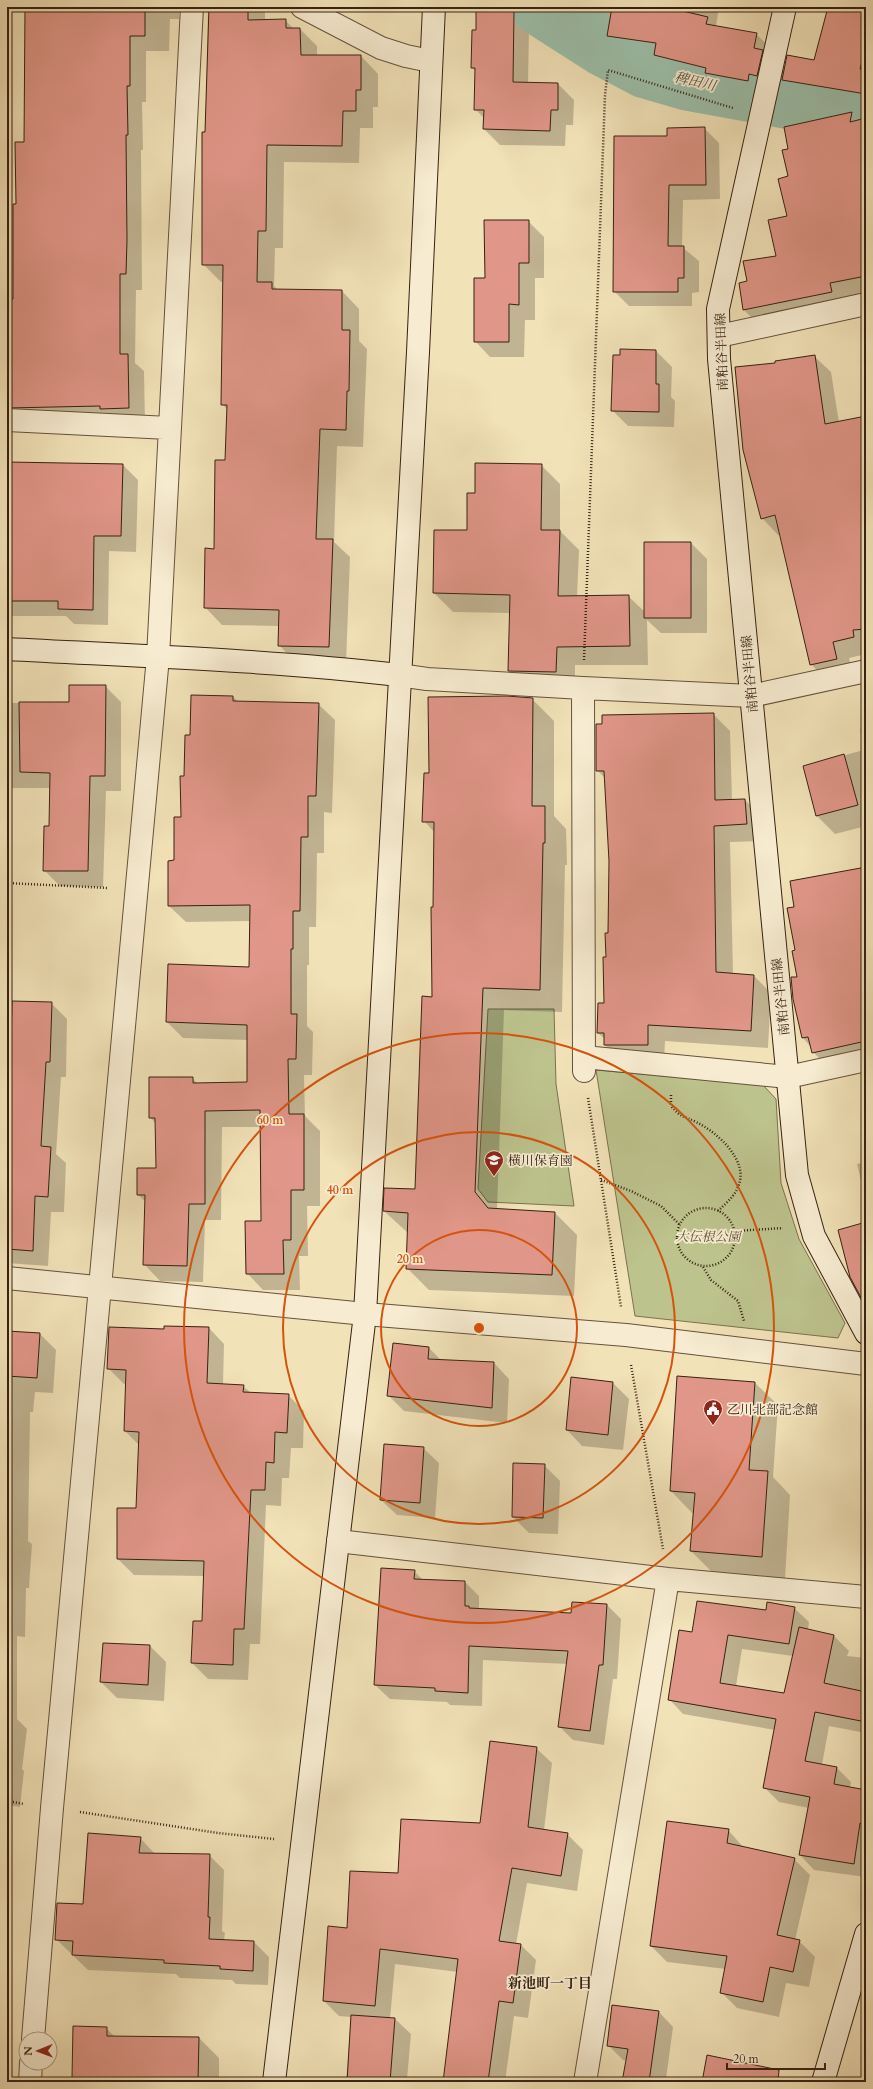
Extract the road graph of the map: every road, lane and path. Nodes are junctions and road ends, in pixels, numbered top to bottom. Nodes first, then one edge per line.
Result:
1 (192, 7) edge
2 (302, 7) edge
3 (434, 7) edge
4 (785, 7) edge
5 (430, 61) junction
6 (761, 118) junction
7 (866, 304) edge
8 (719, 336) junction
9 (7, 420) edge
10 (169, 428) junction
11 (7, 649) edge
12 (158, 657) junction
13 (866, 671) edge
14 (399, 675) junction
15 (583, 688) junction
16 (751, 696) junction
17 (7, 883) edge
18 (136, 889) junction
19 (866, 1060) edge
20 (788, 1077) junction
21 (674, 1090) dead end
22 (600, 1180) dead end
23 (718, 1211) junction
24 (680, 1224) junction
25 (811, 1225) junction
26 (735, 1231) junction
27 (703, 1267) junction
28 (7, 1278) edge
29 (100, 1287) junction
30 (365, 1314) junction
31 (746, 1328) dead end
32 (866, 1333) edge
33 (866, 1364) edge
34 (338, 1541) junction
35 (668, 1579) junction
36 (866, 1597) edge
37 (7, 1801) edge
38 (52, 1808) junction
39 (274, 1839) dead end
40 (866, 1934) edge
41 (34, 2031) edge
42 (31, 2071) edge
43 (30, 2082) edge
44 (274, 2082) edge
45 (585, 2082) edge
46 (823, 2082) edge

1 - 10 street
2 - 5 street
3 - 5 street
4 - 6 street, 南粕谷半田線
5 - 14 street
6 - 8 street, 南粕谷半田線
6 - 15 path
7 - 8 street
8 - 16 street, 南粕谷半田線
9 - 10 street
10 - 12 street
11 - 12 street
12 - 14 street
12 - 18 street
13 - 16 street
14 - 15 street
14 - 30 street
15 - 16 street
15 - 20 street
16 - 20 street, 南粕谷半田線
17 - 18 path
18 - 29 street
19 - 20 street
20 - 25 street, 南粕谷半田線
21 - 23 path
22 - 24 path
23 - 24 path
23 - 26 path
24 - 27 path
25 - 26 path
25 - 32 street, 南粕谷半田線
26 - 27 path
27 - 31 path
28 - 29 street
29 - 30 street
29 - 38 street
30 - 33 street
30 - 34 street
34 - 35 street
34 - 44 street
35 - 36 street
35 - 45 street
37 - 38 path
38 - 39 path
38 - 41 street
40 - 46 street
42 - 43 street

